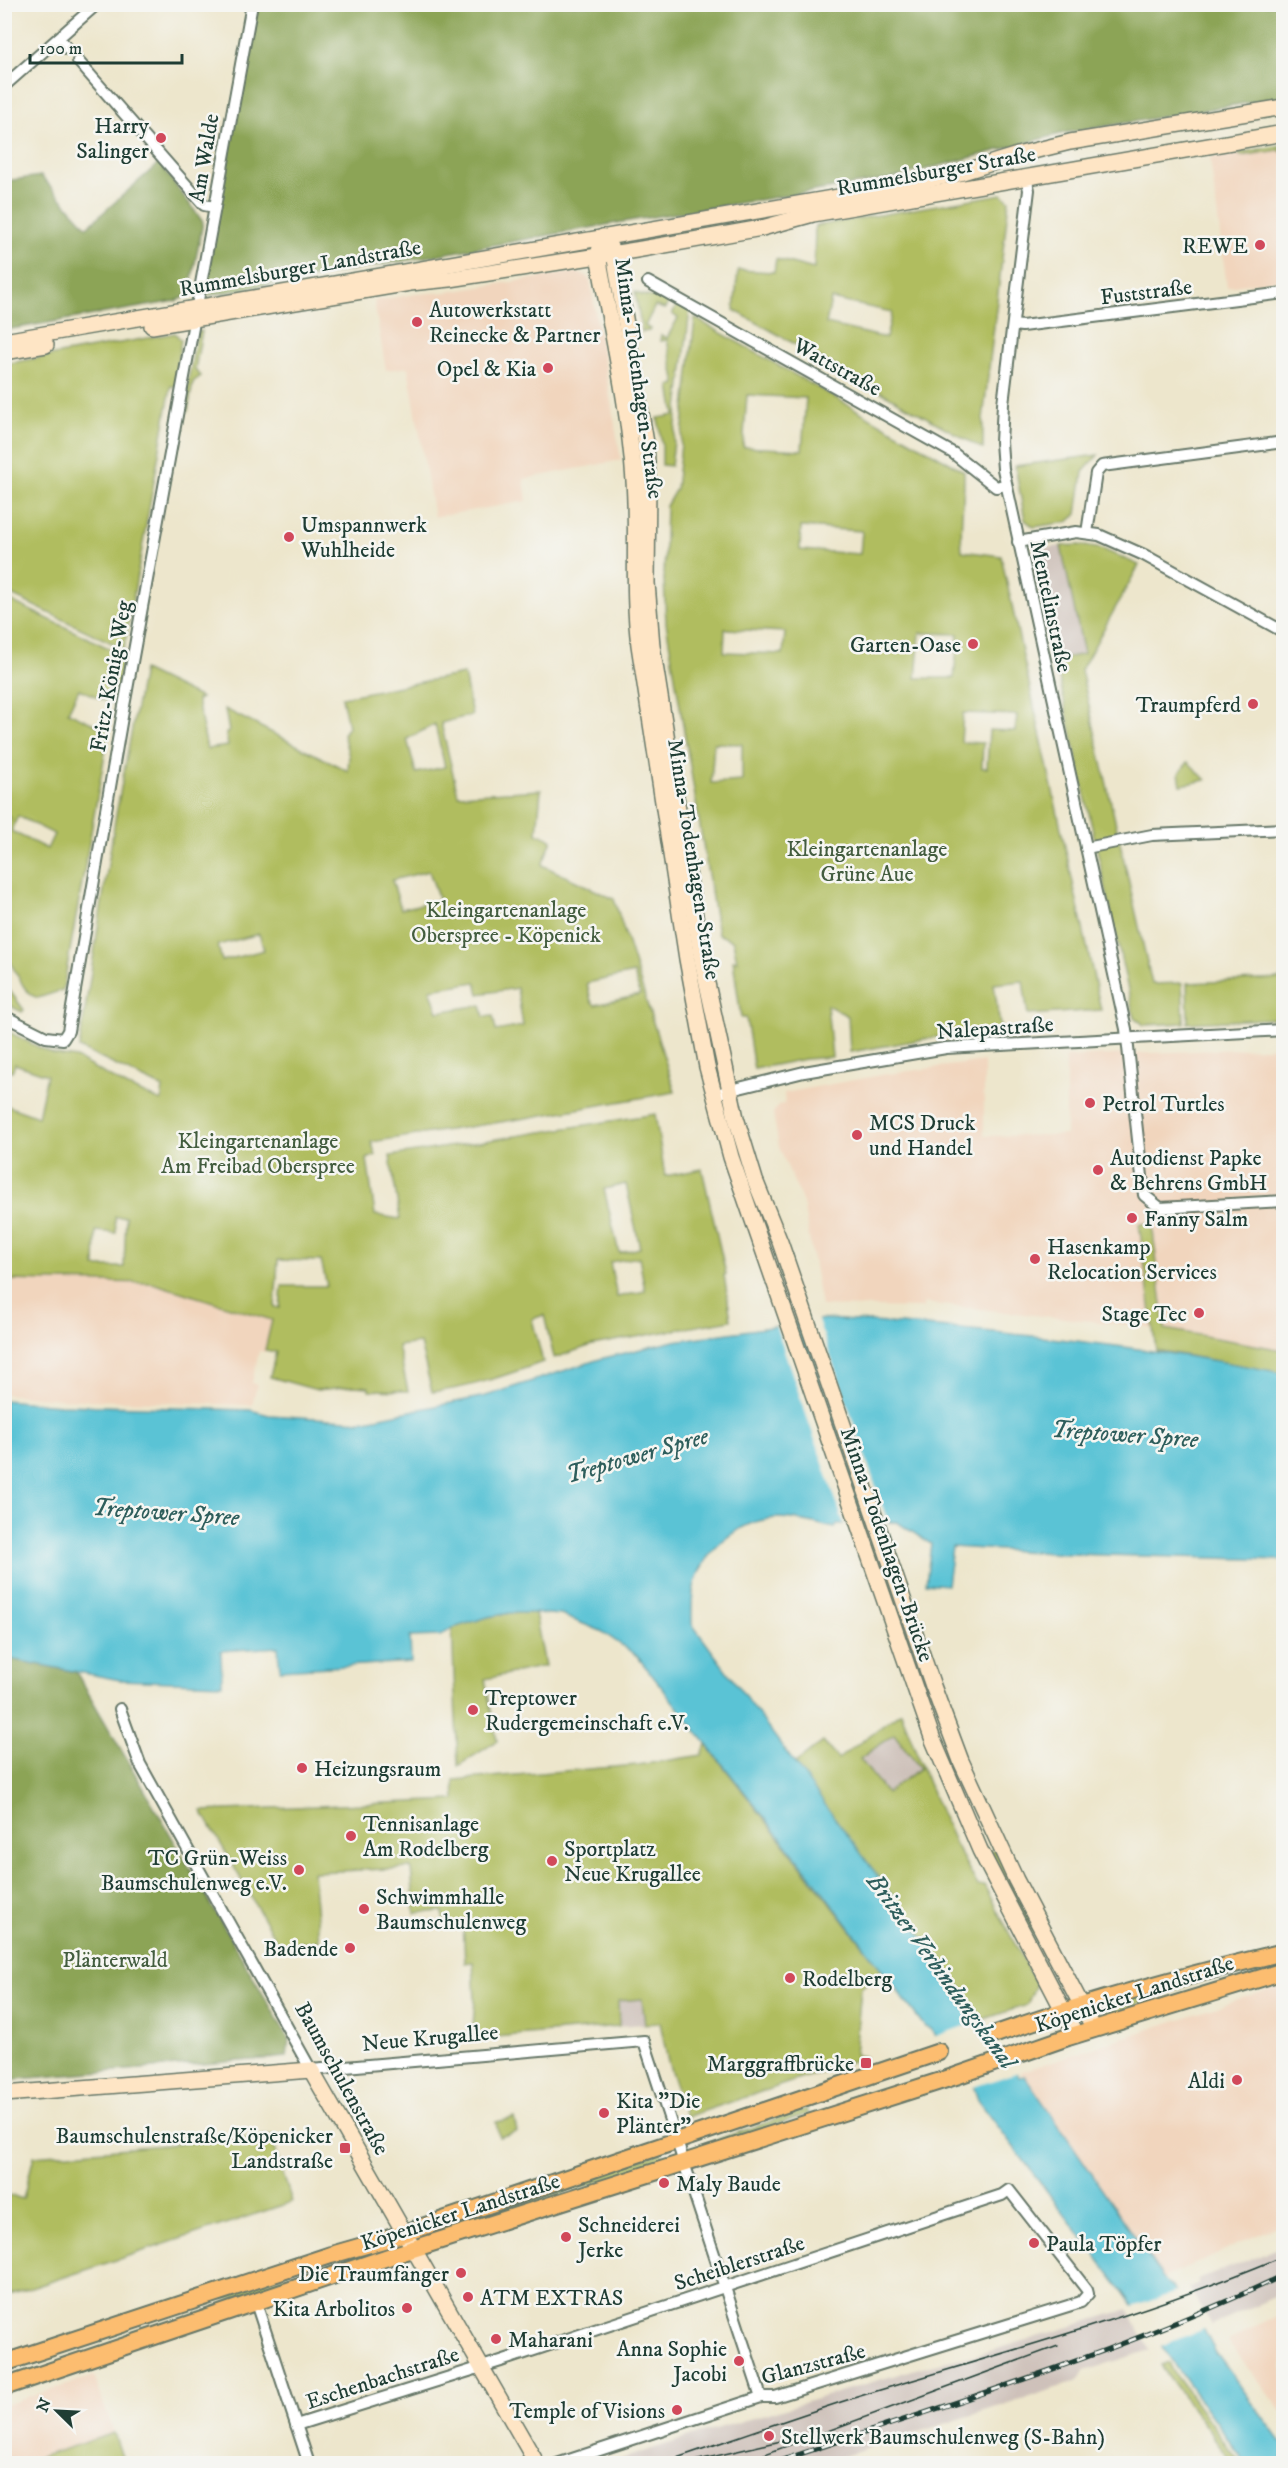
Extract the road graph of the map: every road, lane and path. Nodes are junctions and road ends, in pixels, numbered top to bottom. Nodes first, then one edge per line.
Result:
1 (97, 4) edge
2 (252, 4) edge
3 (58, 39) junction
4 (68, 49) dead end
5 (78, 61) dead end
6 (7, 78) edge
7 (1284, 107) edge
8 (1284, 133) edge
9 (1026, 177) junction
10 (214, 207) junction
11 (603, 237) junction
12 (614, 253) junction
13 (598, 255) junction
14 (648, 282) dead end
15 (1284, 293) edge
16 (195, 314) junction
17 (1013, 326) junction
18 (4, 341) edge
19 (4, 352) edge
20 (1284, 442) edge
21 (1005, 485) junction
22 (1087, 533) junction
23 (1018, 542) junction
24 (1284, 632) edge
25 (1283, 829) edge
26 (1086, 848) junction
27 (4, 1016) edge
28 (1284, 1030) edge
29 (1127, 1039) junction
30 (730, 1090) junction
31 (714, 1094) junction
32 (1284, 1201) edge
33 (780, 1242) joint
34 (762, 1249) joint
35 (120, 1709) dead end
36 (1284, 1952) edge
37 (1284, 1971) edge
38 (1080, 2006) junction
39 (1063, 2012) junction
40 (1094, 2029) junction
41 (996, 2034) dead end
42 (1076, 2035) junction
43 (939, 2052) dead end
44 (311, 2070) junction
45 (863, 2077) junction
46 (897, 2093) junction
47 (4, 2094) edge
48 (678, 2141) junction
49 (684, 2162) junction
50 (405, 2233) junction
51 (414, 2249) junction
52 (726, 2287) junction
53 (1081, 2302) joint
54 (256, 2303) junction
55 (4, 2362) edge
56 (481, 2367) junction
57 (4, 2387) edge
58 (761, 2397) junction
59 (296, 2425) junction
60 (309, 2463) edge
61 (537, 2463) edge
62 (556, 2463) edge

1 - 3 street
2 - 10 street, Am Walde
3 - 4 street
3 - 6 street
5 - 10 street
7 - 11 main road, Rummelsburger Straße
8 - 9 main road, Rummelsburger Straße
9 - 12 main road, Rummelsburger Straße
9 - 17 street, Mentelinstraße
10 - 16 street, Am Walde
11 - 12 main road, Minna-Todenhagen-Straße
11 - 13 main road, Minna-Todenhagen-Straße
11 - 16 main road, Rummelsburger Landstraße
12 - 13 main road, Rummelsburger Straße
12 - 30 main road, Minna-Todenhagen-Straße
13 - 16 main road, Rummelsburger Landstraße
13 - 31 main road, Minna-Todenhagen-Straße
14 - 21 street, Wattstraße
15 - 17 street, Fuststraße
16 - 18 main road, Rummelsburger Landstraße
16 - 19 main road, Rummelsburger Landstraße
16 - 27 street, Fritz-König-Weg
17 - 21 street, Mentelinstraße
20 - 22 street
21 - 23 street, Mentelinstraße
22 - 23 street
22 - 24 street
23 - 26 street, Mentelinstraße
25 - 26 street
26 - 29 street, Mentelinstraße
28 - 29 street, Nalepastraße
29 - 30 street, Nalepastraße
29 - 32 street, Mentelinstraße
30 - 31 street, Nalepastraße
30 - 33 main road, Minna-Todenhagen-Straße
31 - 34 main road, Minna-Todenhagen-Straße
33 - 38 main road, Minna-Todenhagen-Brücke
34 - 39 main road, Minna-Todenhagen-Brücke
35 - 44 street, Baumschulenstraße
36 - 38 main road, Köpenicker Landstraße
37 - 40 main road, Köpenicker Landstraße
38 - 39 main road, Köpenicker Landstraße
38 - 40 main road
39 - 41 main road, Köpenicker Landstraße
39 - 42 main road
40 - 42 main road, Köpenicker Landstraße
42 - 46 main road, Köpenicker Landstraße
43 - 45 main road, Köpenicker Landstraße
44 - 47 main road, Neue Krugallee
44 - 48 street, Neue Krugallee
44 - 50 main road, Baumschulenstraße
45 - 46 main road
45 - 48 main road, Köpenicker Landstraße
46 - 49 main road, Köpenicker Landstraße
48 - 49 street
48 - 50 main road, Köpenicker Landstraße
49 - 51 main road, Köpenicker Landstraße
49 - 52 street
50 - 51 main road, Baumschulenstraße
50 - 55 main road, Köpenicker Landstraße
51 - 54 main road, Köpenicker Landstraße
51 - 56 main road, Baumschulenstraße
52 - 53 street, Scheiblerstraße
52 - 56 street, Scheiblerstraße
52 - 58 street
53 - 58 street, Glanzstraße
54 - 57 main road, Köpenicker Landstraße
54 - 59 street
56 - 59 street, Eschenbachstraße
56 - 61 main road, Baumschulenstraße
58 - 62 street, Glanzstraße
59 - 60 street

